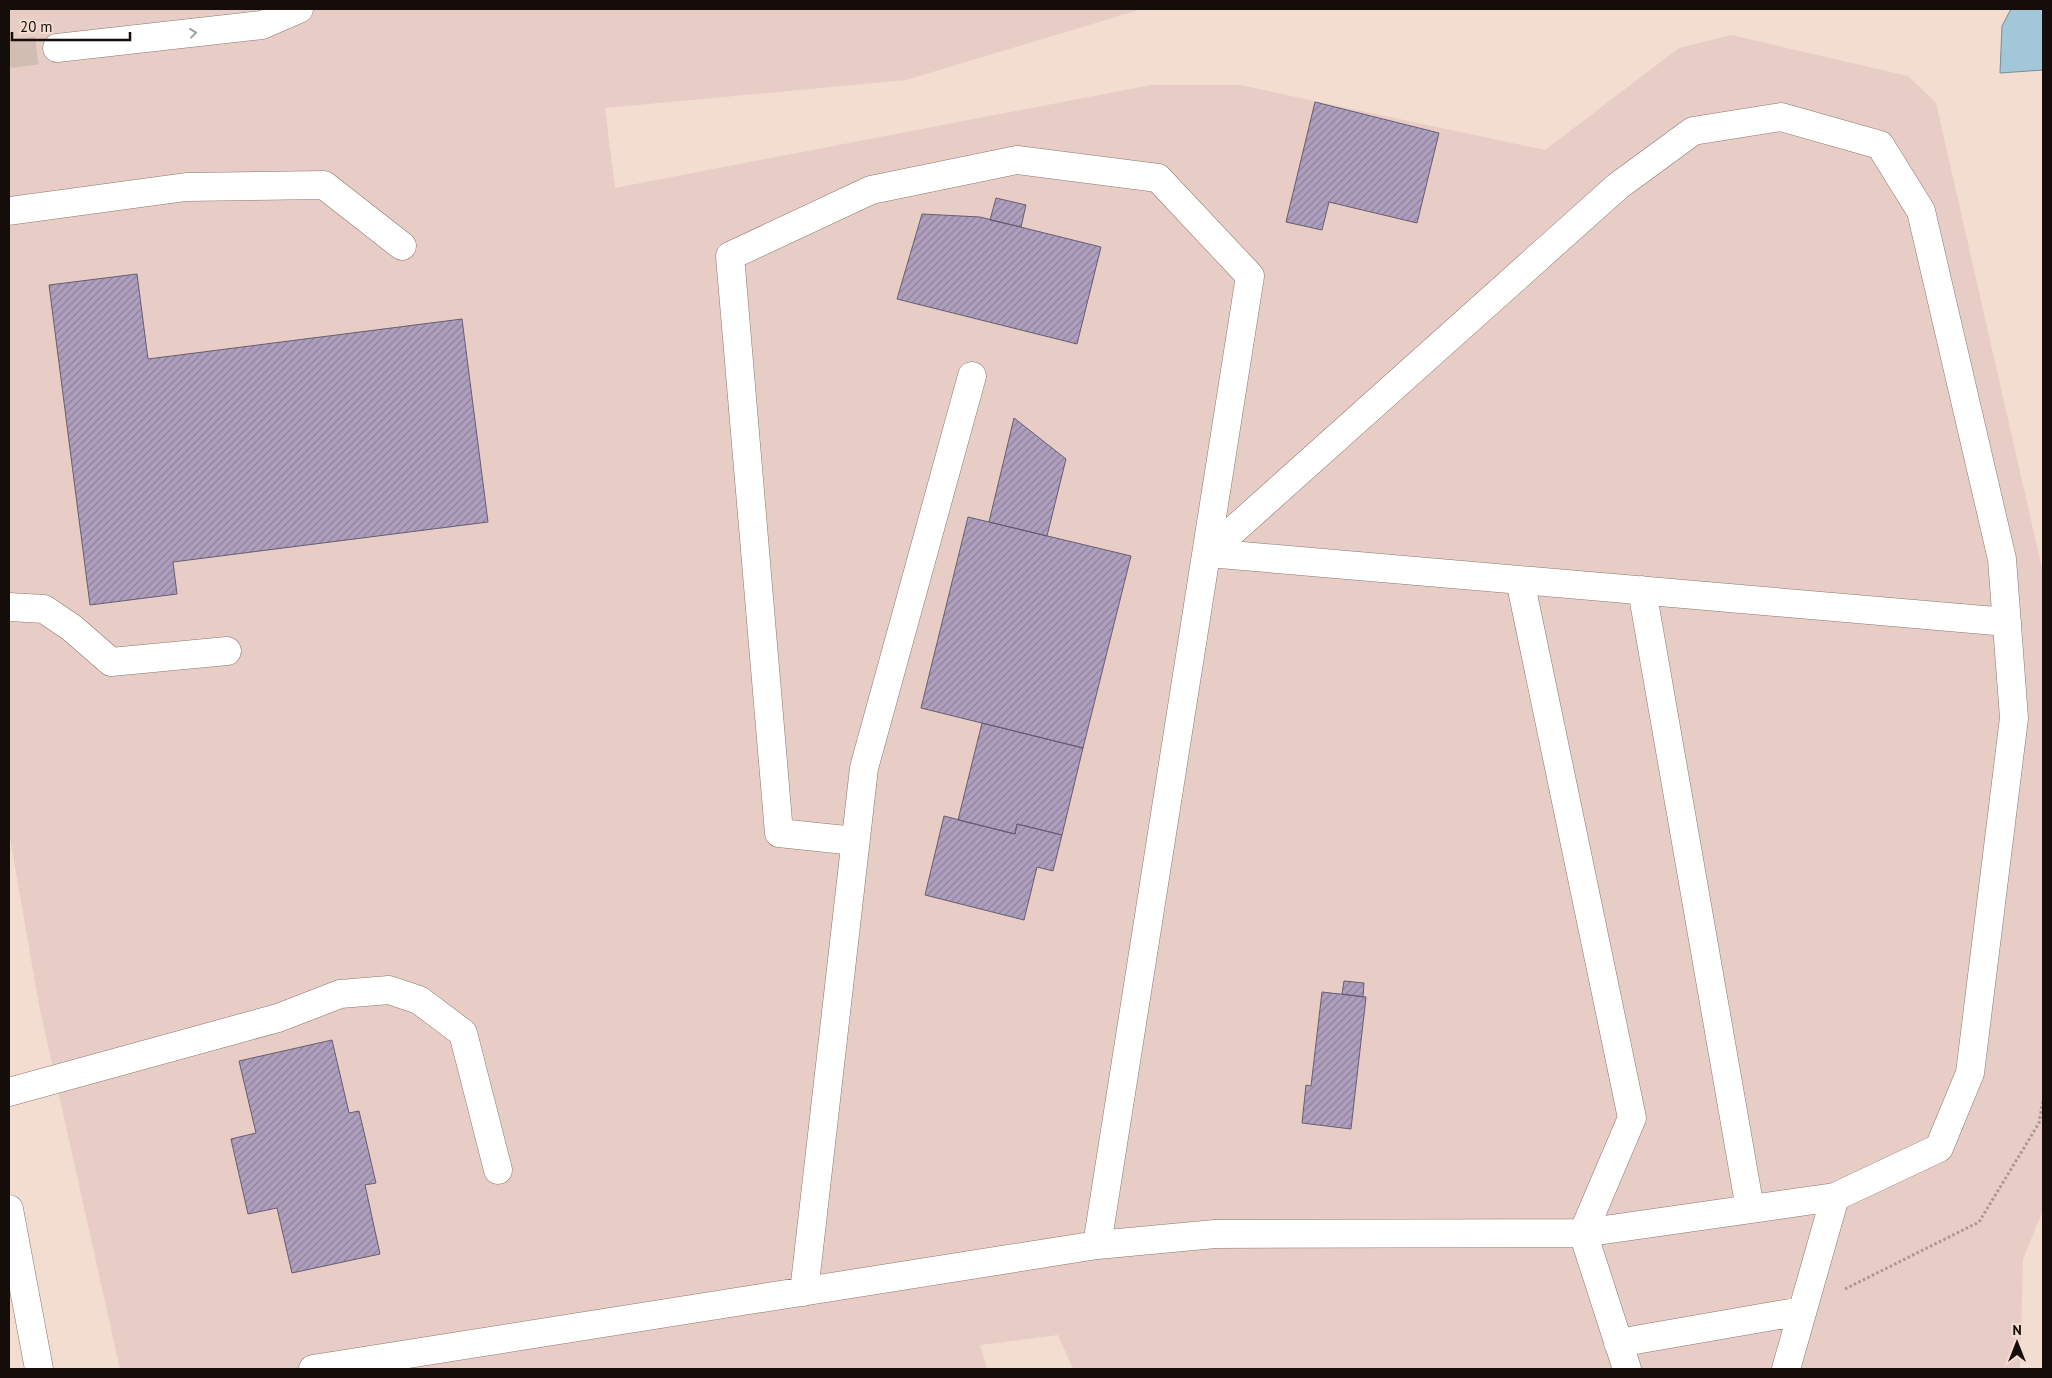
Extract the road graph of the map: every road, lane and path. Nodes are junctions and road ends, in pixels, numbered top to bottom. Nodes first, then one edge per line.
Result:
1 (299, 9) edge
2 (57, 48) tunnel mouth
3 (9, 211) edge
4 (402, 246) dead end
5 (972, 376) dead end
6 (1208, 553) junction
7 (1520, 580) junction
8 (1642, 590) junction
9 (9, 607) edge
10 (2007, 622) junction
11 (227, 651) dead end
12 (856, 841) junction
13 (9, 1092) edge
14 (2043, 1101) edge
15 (498, 1170) dead end
16 (1835, 1197) junction
17 (9, 1209) edge
18 (1750, 1209) junction
19 (1583, 1233) junction
20 (1097, 1245) junction
21 (804, 1292) junction
22 (1802, 1311) junction
23 (1618, 1343) junction
24 (39, 1369) edge
25 (313, 1369) edge
26 (1627, 1369) edge
27 (1786, 1369) edge

2 -> 1 street
3 - 4 street
5 - 12 street
6 - 7 street
6 - 10 street
6 - 12 street
6 - 20 street
7 - 8 street
7 - 19 street
8 - 10 street
8 - 18 street
9 - 11 street
10 - 16 street
12 - 21 street
13 - 15 street
14 - 22 path
16 - 18 street
16 - 22 street
17 - 24 street
18 - 19 street
19 - 20 street
19 - 23 street
20 - 21 street
21 - 25 street
22 - 23 street
22 - 27 street
23 - 26 street

